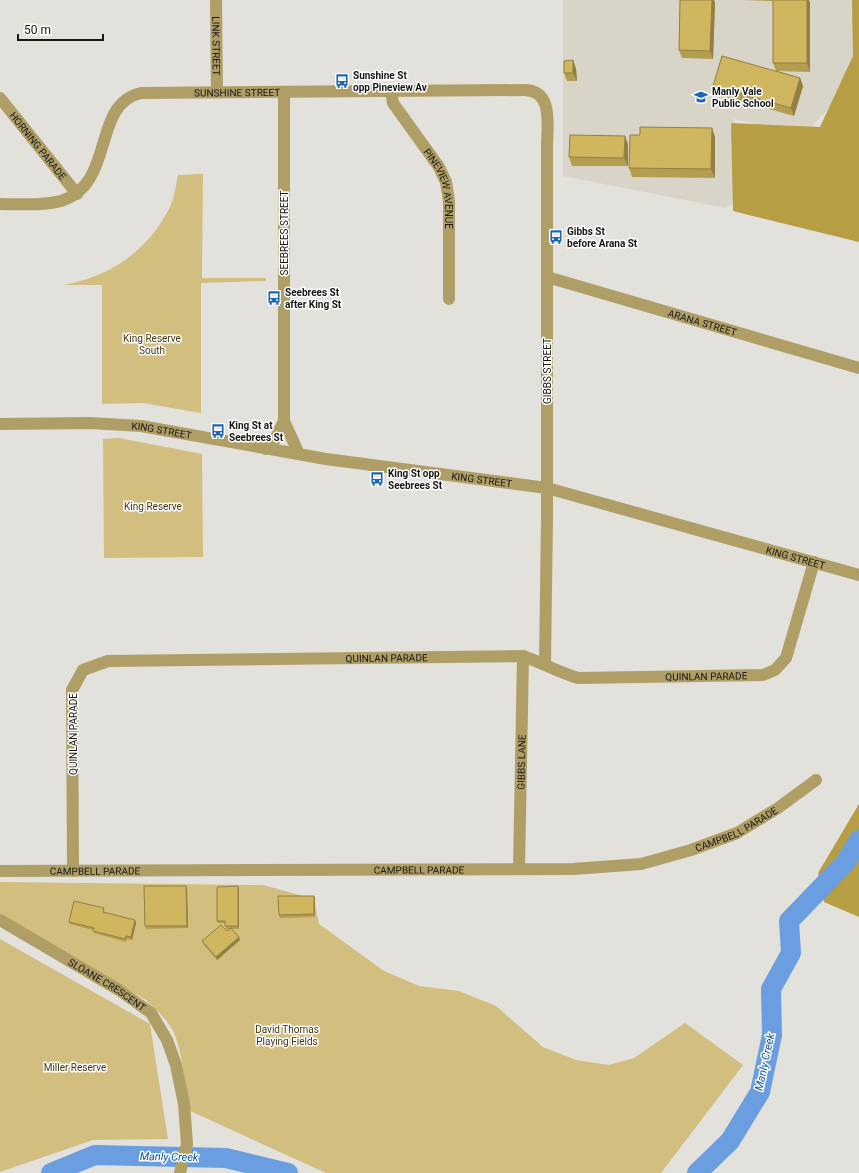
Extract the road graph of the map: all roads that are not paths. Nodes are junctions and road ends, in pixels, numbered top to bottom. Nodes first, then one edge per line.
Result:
1 (216, 0) edge
2 (541, 87) joint
3 (391, 91) junction
4 (217, 92) junction
5 (284, 92) junction
6 (0, 98) edge
7 (77, 194) junction
8 (0, 204) edge
9 (547, 277) junction
10 (449, 299) dead end
11 (859, 368) edge
12 (284, 421) junction
13 (0, 424) edge
14 (266, 449) junction
15 (299, 454) junction
16 (547, 488) junction
17 (814, 562) junction
18 (859, 575) edge
19 (523, 656) junction
20 (545, 664) junction
21 (816, 780) dead end
22 (519, 869) junction
23 (0, 871) edge
24 (73, 871) junction
25 (0, 920) edge
26 (182, 1168) edge

1 - 4 street, LINK STREET
2 - 3 street, SUNSHINE STREET
2 - 9 street, GIBBS STREET
3 - 5 street, SUNSHINE STREET
3 - 10 street, PINEVIEW AVENUE
4 - 5 street, SUNSHINE STREET
4 - 7 street, SUNSHINE STREET
5 - 12 street, SEEBREES STREET
6 - 7 street, HORNING PARADE
7 - 8 street, SUNSHINE STREET
9 - 11 street, ARANA STREET
9 - 16 street, GIBBS STREET
12 - 14 street, SEEBREES STREET
12 - 15 street, SEEBREES STREET
13 - 14 street, KING STREET
14 - 15 street, KING STREET
15 - 16 street, KING STREET
16 - 17 street, KING STREET
16 - 20 street, GIBBS STREET
17 - 18 street, KING STREET
17 - 20 street, QUINLAN PARADE
19 - 20 street, QUINLAN PARADE
19 - 22 street, GIBBS LANE
19 - 24 street, QUINLAN PARADE
21 - 22 street, CAMPBELL PARADE
22 - 24 street, CAMPBELL PARADE
23 - 24 street, CAMPBELL PARADE
25 - 26 street, SLOANE CRESCENT

